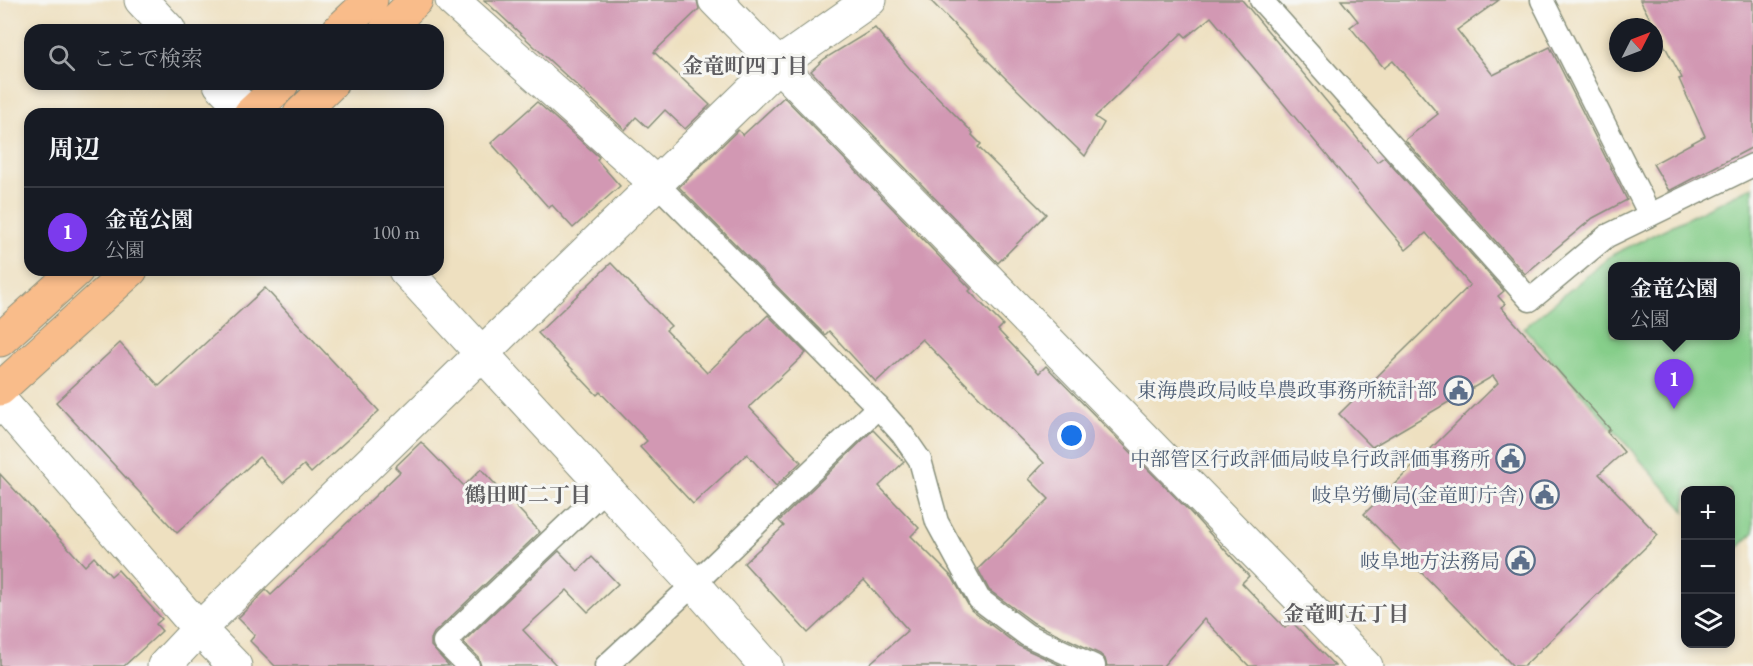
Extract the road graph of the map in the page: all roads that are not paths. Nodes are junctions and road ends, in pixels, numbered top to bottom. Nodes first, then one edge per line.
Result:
1 (141, 0) edge
2 (371, 0) edge
3 (416, 0) edge
4 (452, 0) edge
5 (715, 0) edge
6 (870, 0) edge
7 (1261, 0) edge
8 (1542, 0) edge
9 (163, 24) edge
10 (345, 24) edge
11 (392, 24) edge
12 (778, 64) junction
13 (226, 90) edge
14 (275, 90) edge
15 (325, 90) edge
16 (243, 108) edge
17 (256, 108) edge
18 (306, 108) edge
19 (1753, 165) edge
20 (657, 184) junction
21 (1650, 215) junction
22 (70, 276) edge
23 (123, 276) edge
24 (410, 276) edge
25 (0, 340) edge
26 (481, 354) junction
27 (0, 389) edge
28 (0, 400) edge
29 (878, 407) junction
30 (606, 488) junction
31 (694, 584) junction
32 (199, 629) junction
33 (164, 666) edge
34 (235, 666) edge
35 (468, 666) edge
36 (606, 666) edge
37 (766, 666) edge
38 (1094, 666) edge
39 (1366, 666) edge

1 - 9 street
2 - 10 main road
3 - 11 main road
4 - 20 street
5 - 12 street
6 - 12 street
7 - 21 lane
8 - 21 lane
12 - 20 street
12 - 39 street
13 - 16 street
14 - 17 main road
15 - 18 main road
19 - 21 lane
20 - 26 street
20 - 29 lane
22 - 25 main road
23 - 27 main road
24 - 26 street
26 - 30 street
26 - 32 street
28 - 32 street
29 - 31 lane
29 - 38 lane
30 - 31 street
30 - 35 lane
31 - 36 lane
31 - 37 street
32 - 33 street
32 - 34 street

